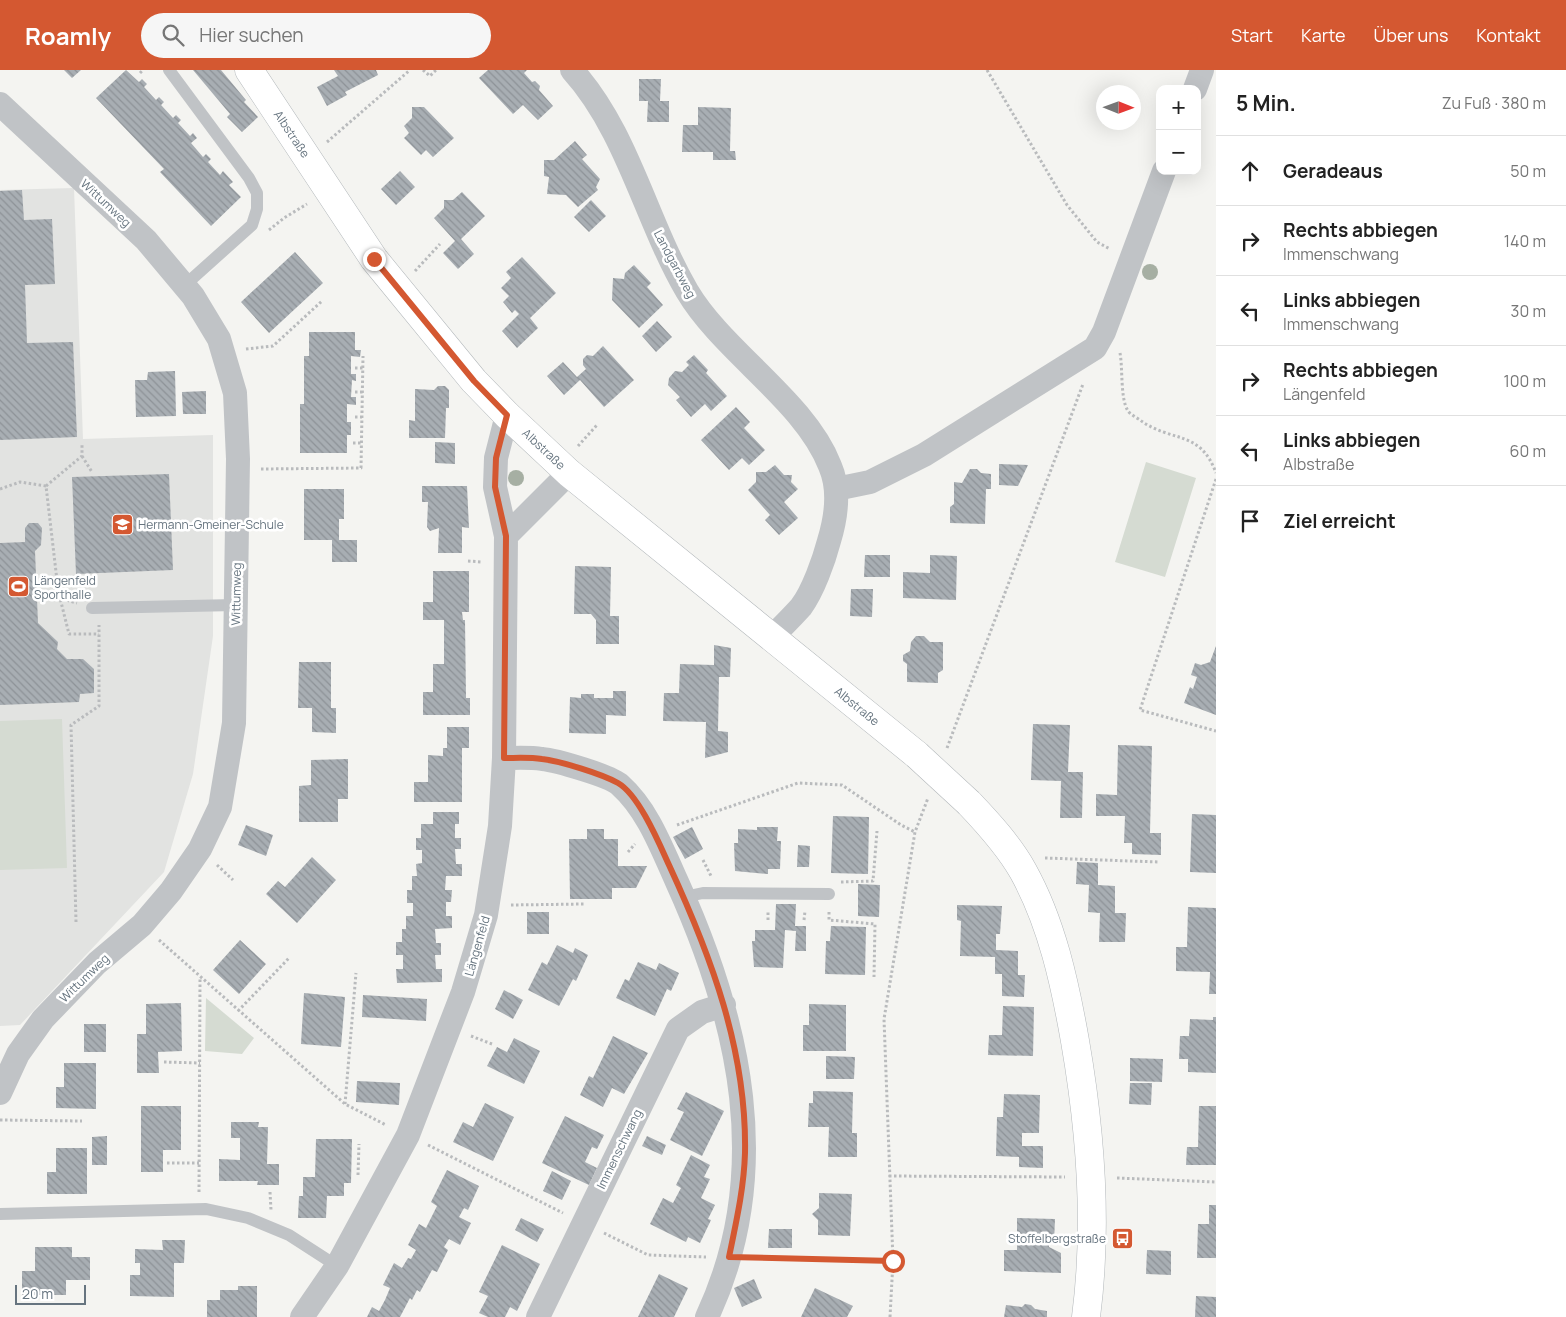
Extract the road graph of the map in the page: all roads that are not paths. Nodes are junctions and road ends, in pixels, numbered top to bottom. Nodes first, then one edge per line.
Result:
1 (169, 70) edge
2 (249, 70) edge
3 (572, 70) edge
4 (1202, 70) edge
5 (1196, 85) edge
6 (0, 104) edge
7 (1163, 175) edge
8 (185, 285) junction
9 (507, 415) junction
10 (569, 473) junction
11 (836, 489) junction
12 (506, 536) junction
13 (236, 605) junction
14 (95, 607) road end
15 (772, 637) junction
16 (504, 758) junction
17 (829, 894) road end
18 (684, 898) junction
19 (724, 1005) junction
20 (0, 1093) edge
21 (0, 1214) edge
22 (338, 1266) junction
23 (302, 1317) edge
24 (538, 1317) edge
25 (707, 1317) edge
26 (1086, 1317) edge

1 - 8 lane
2 - 9 street, Albstraße
3 - 11 street, Landgarbweg
4 - 5 street
6 - 8 street, Wittumweg
7 - 11 street
8 - 13 street, Wittumweg
9 - 10 street, Albstraße
9 - 12 street, Längenfeld
10 - 12 street
10 - 15 street, Albstraße
11 - 15 street, Landgarbweg
12 - 16 street, Längenfeld
13 - 14 lane
13 - 20 street, Wittumweg
15 - 26 street, Albstraße, bridge
16 - 18 street
16 - 22 street, Längenfeld
17 - 18 lane
18 - 19 street
19 - 24 street, Immenschwang
19 - 25 street
21 - 22 lane
22 - 23 street, Längenfeld

